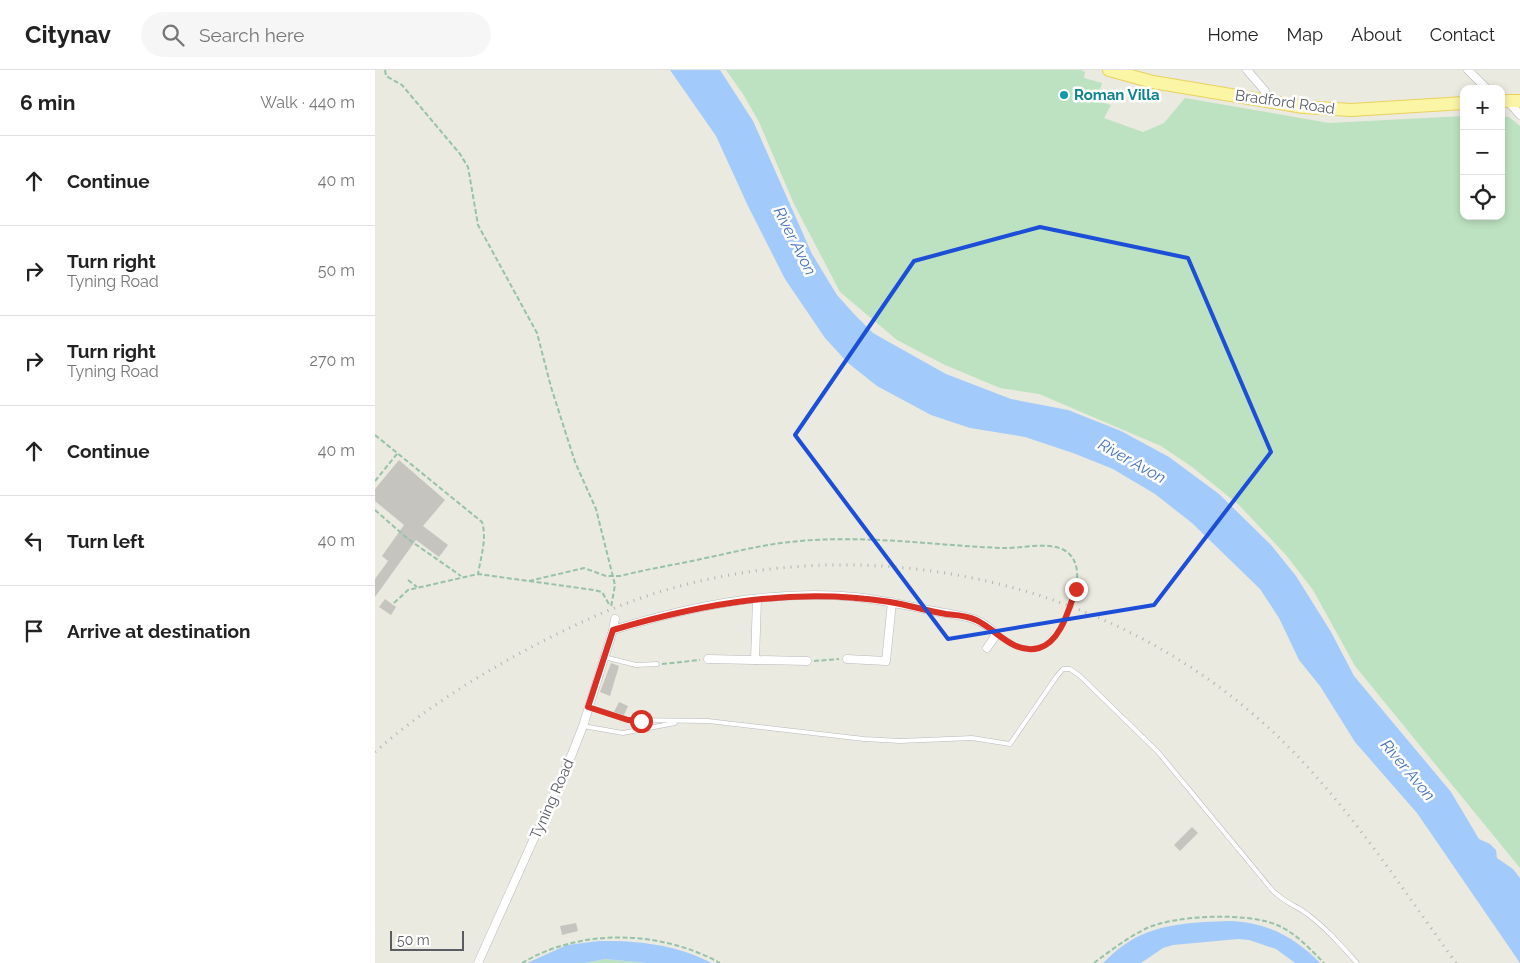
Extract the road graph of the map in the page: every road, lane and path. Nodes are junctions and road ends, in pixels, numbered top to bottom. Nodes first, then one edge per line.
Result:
1 (385, 70) edge
2 (1109, 70) edge
3 (1247, 70) edge
4 (1468, 70) edge
5 (1483, 85) edge
6 (1266, 101) junction
7 (1510, 101) edge
8 (1460, 103) edge
9 (1520, 115) edge
10 (375, 435) edge
11 (398, 453) junction
12 (375, 481) edge
13 (375, 510) edge
14 (477, 574) junction
15 (613, 575) junction
16 (461, 576) junction
17 (408, 580) dead end
18 (529, 581) junction
19 (417, 586) junction
20 (757, 599) junction
21 (892, 602) junction
22 (394, 603) dead end
23 (615, 620) dead end
24 (613, 630) junction
25 (996, 635) junction
26 (987, 648) dead end
27 (604, 657) junction
28 (708, 659) joint
29 (847, 659) joint
30 (755, 660) junction
31 (807, 662) joint
32 (657, 664) joint
33 (588, 707) junction
34 (682, 721) junction
35 (583, 726) junction
36 (478, 963) edge
37 (522, 963) edge
38 (720, 963) edge
39 (1094, 963) edge
40 (1324, 963) edge
41 (1357, 963) edge

1 - 15 path
2 - 6 main road, Bradford Road
3 - 6 street
4 - 5 street
6 - 8 main road, Bradford Road
7 - 9 street
10 - 11 path
11 - 12 path
11 - 14 path
13 - 16 path
14 - 16 path
14 - 18 path
15 - 18 path
15 - 18 path
15 - 25 path
16 - 19 path
17 - 19 path
19 - 22 path
20 - 21 street
20 - 24 street
20 - 30 street
21 - 25 street
21 - 29 street
23 - 24 street, Tyning Road
24 - 27 street, Tyning Road
25 - 26 street
27 - 32 lane
27 - 33 street, Tyning Road
28 - 30 street
28 - 32 path
29 - 31 path
30 - 31 street
33 - 34 lane
33 - 35 street, Tyning Road
34 - 35 lane
34 - 41 lane
35 - 36 street, Tyning Road
37 - 38 path
39 - 40 path

